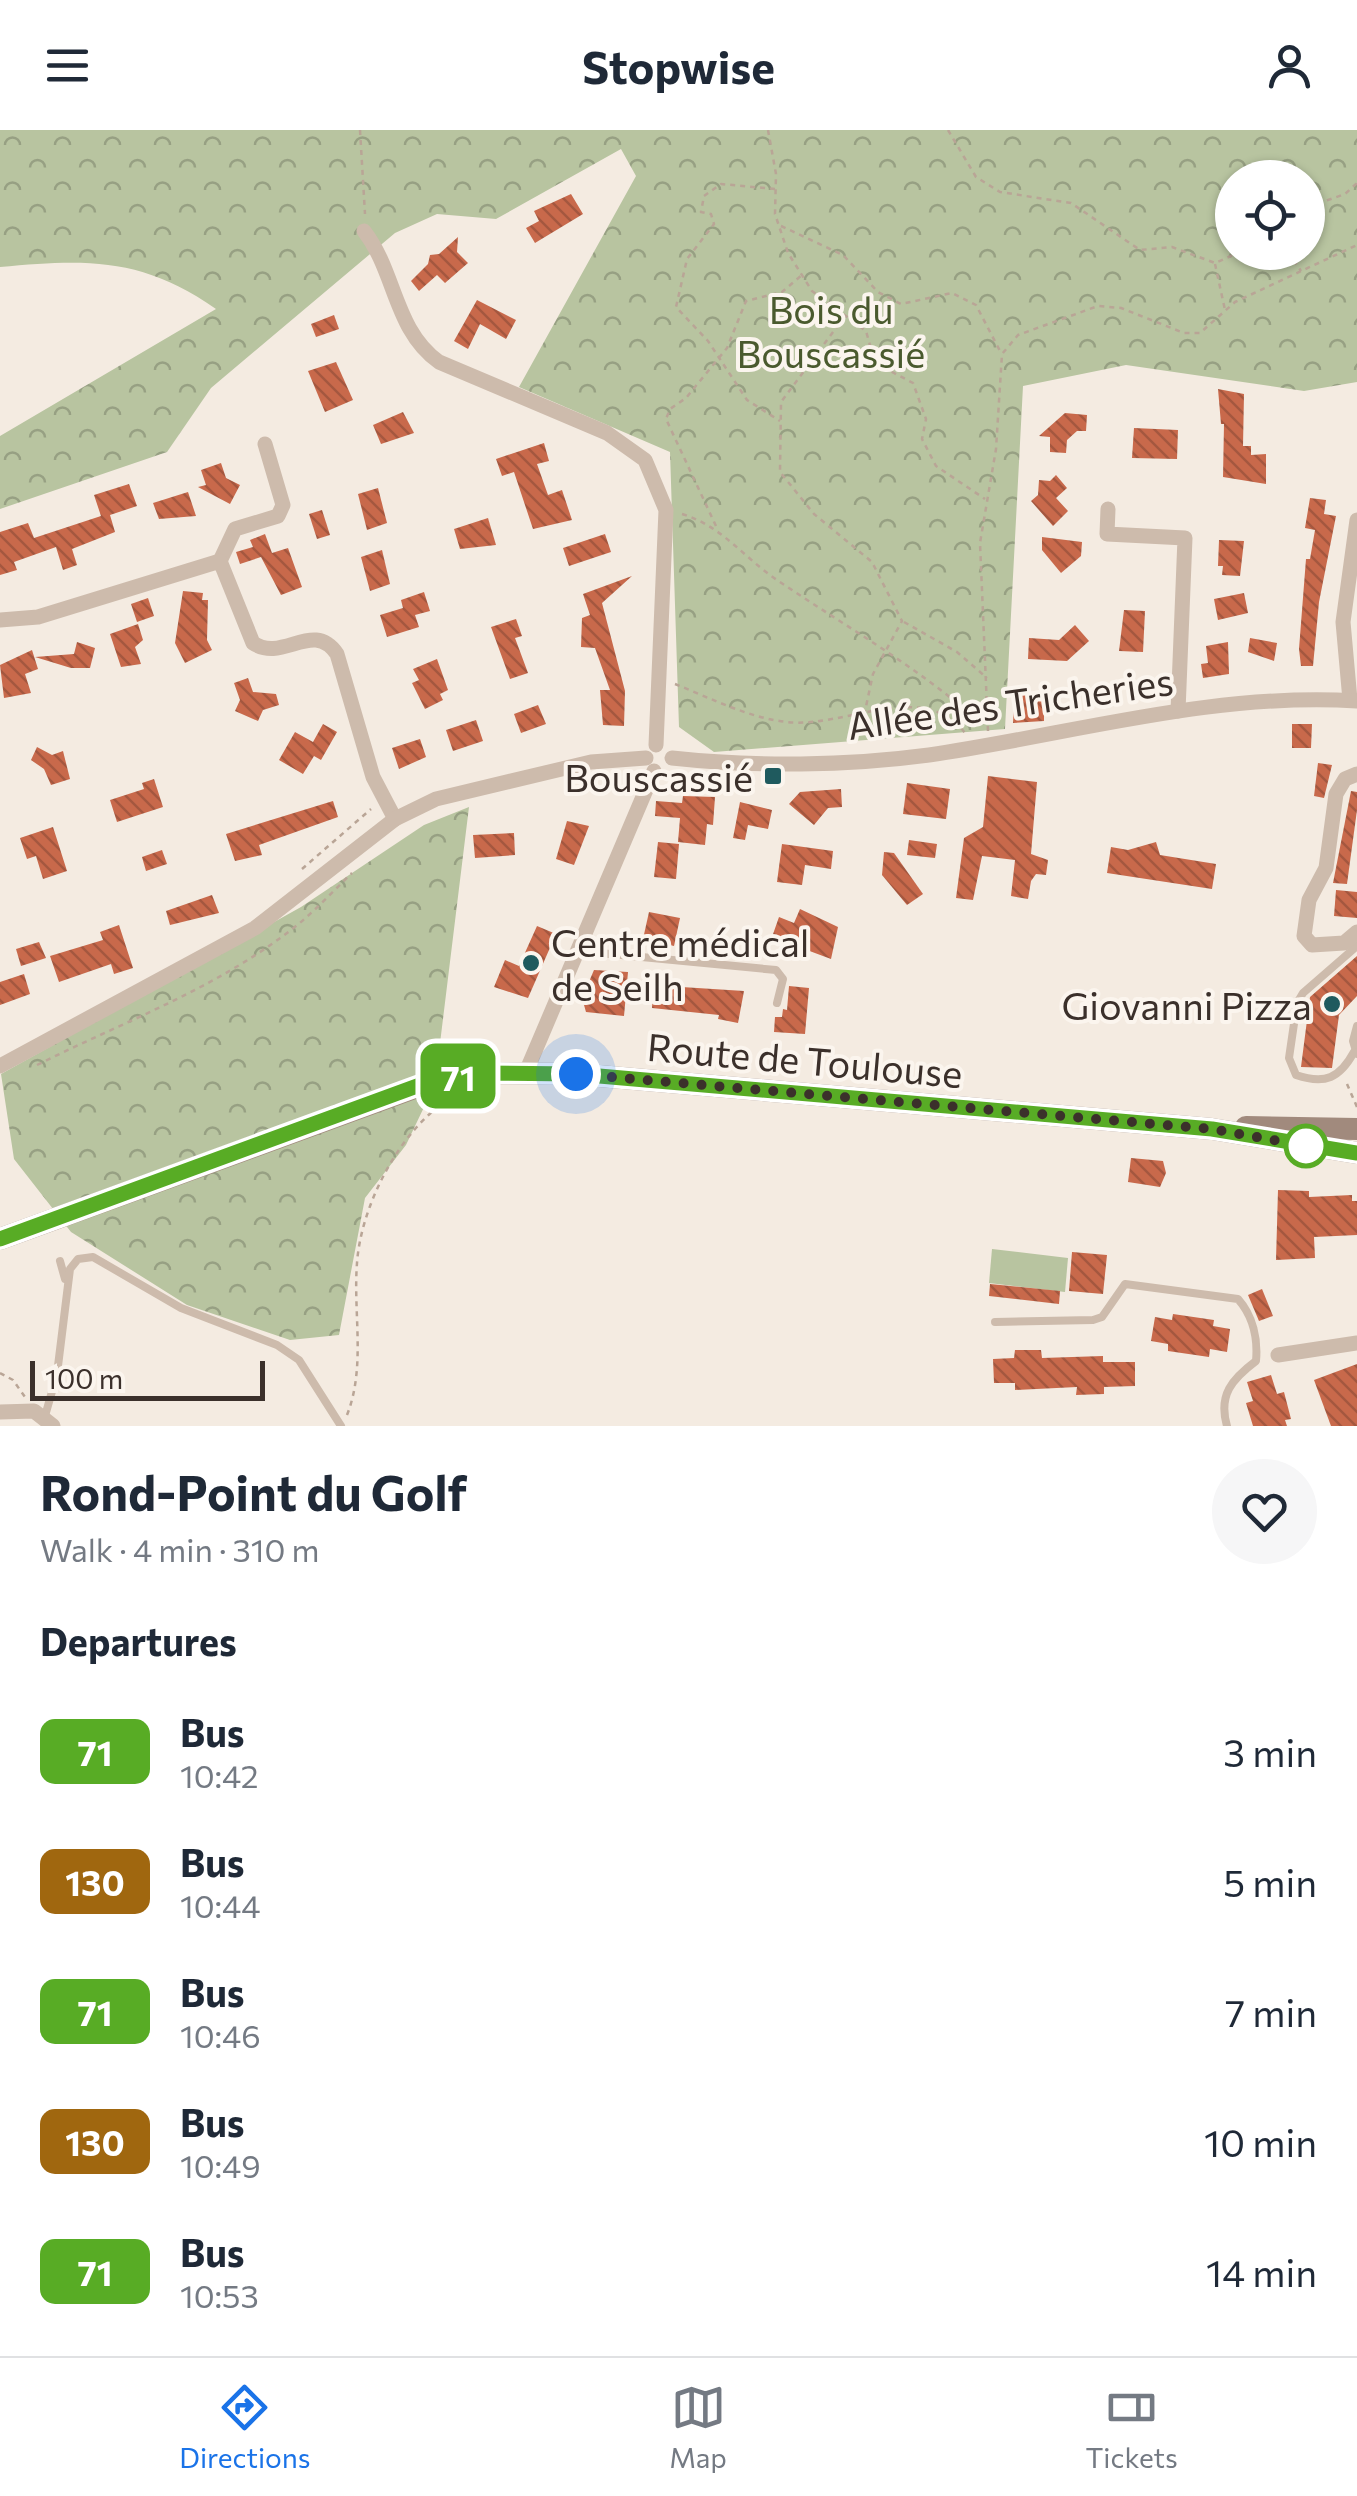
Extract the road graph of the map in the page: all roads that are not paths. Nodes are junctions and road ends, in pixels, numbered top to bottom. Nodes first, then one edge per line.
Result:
1 (364, 231) road end
2 (264, 444) dead end
3 (1108, 509) dead end
4 (1357, 520) edge
5 (220, 561) junction
6 (0, 620) edge
7 (1353, 700) edge
8 (1178, 711) junction
9 (652, 758) junction
10 (1357, 774) edge
11 (395, 819) junction
12 (1357, 932) edge
13 (1357, 946) edge
14 (579, 951) junction
15 (777, 1002) dead end
16 (1357, 1026) edge
17 (1356, 1053) edge
18 (0, 1066) edge
19 (526, 1072) junction
20 (1357, 1128) edge
21 (1212, 1129) junction
22 (1357, 1153) edge
23 (0, 1240) edge
24 (60, 1260) dead end
25 (66, 1283) junction
26 (995, 1322) dead end
27 (1357, 1344) edge
28 (1256, 1354) junction
29 (1278, 1354) joint
30 (0, 1412) edge
31 (44, 1418) edge
32 (342, 1426) edge
33 (1227, 1426) edge

1 - 9 street
2 - 5 street
3 - 8 street
4 - 7 street
5 - 6 street
5 - 11 street
7 - 8 street, Allée des Tricheries
8 - 9 street, Allée des Tricheries
9 - 11 street
9 - 14 street
10 - 12 street
11 - 18 street
13 - 17 lane
14 - 15 lane
14 - 19 street
16 - 17 lane
19 - 21 main road, Route de Toulouse
19 - 23 main road, Route de Toulouse
20 - 21 main road, Route de Toulouse
21 - 22 main road, Route de Toulouse
24 - 25 lane
25 - 31 lane
25 - 32 lane
26 - 28 lane
27 - 29 street
28 - 29 lane
28 - 33 lane
30 - 31 street

